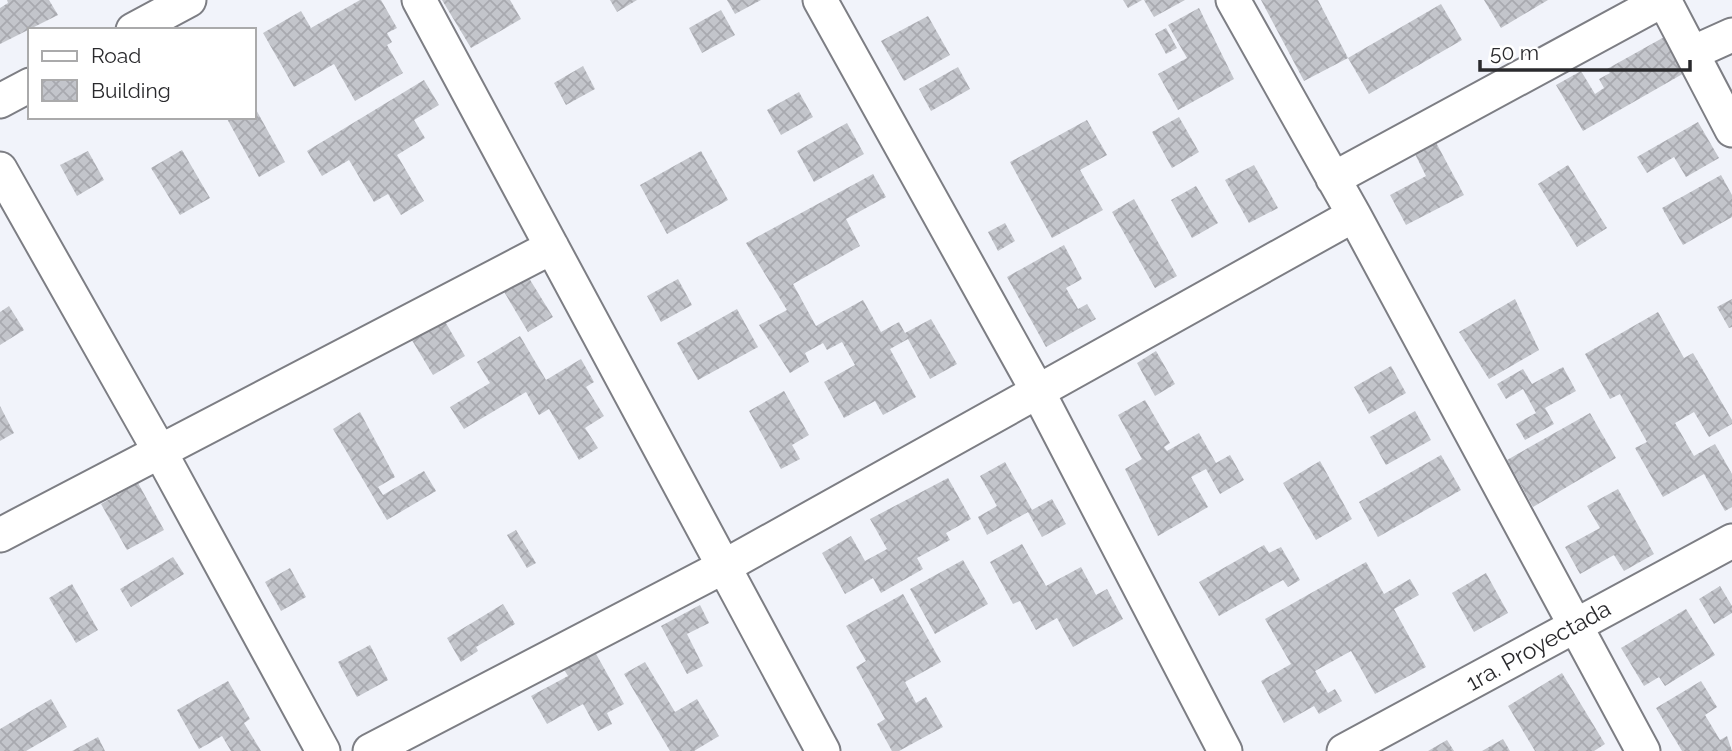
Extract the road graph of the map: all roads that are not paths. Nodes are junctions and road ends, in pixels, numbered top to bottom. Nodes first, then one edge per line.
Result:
1 (189, 0) edge
2 (419, 0) edge
3 (820, 0) edge
4 (1233, 0) edge
5 (1663, 0) edge
6 (137, 28) edge
7 (1732, 35) edge
8 (1692, 53) junction
9 (28, 86) edge
10 (0, 101) edge
11 (1732, 130) edge
12 (0, 169) edge
13 (1333, 179) junction
14 (1354, 215) junction
15 (552, 247) junction
16 (1037, 390) junction
17 (159, 450) junction
18 (0, 535) edge
19 (1732, 541) edge
20 (725, 566) junction
21 (1573, 625) junction
22 (323, 751) edge
23 (370, 751) edge
24 (824, 751) edge
25 (1225, 751) edge
26 (1344, 751) edge
27 (1643, 751) edge

1 - 6 street
2 - 15 street
3 - 16 street
4 - 13 street
5 - 8 street
5 - 13 street
7 - 8 street
8 - 11 street
9 - 10 street
12 - 17 street
13 - 14 street
14 - 16 street
14 - 21 street
15 - 17 street
15 - 20 street
16 - 20 street
16 - 25 street
17 - 18 street
17 - 22 street
19 - 21 street, 1ra. Proyectada
20 - 23 street
20 - 24 street
21 - 26 street, 1ra. Proyectada
21 - 27 street

